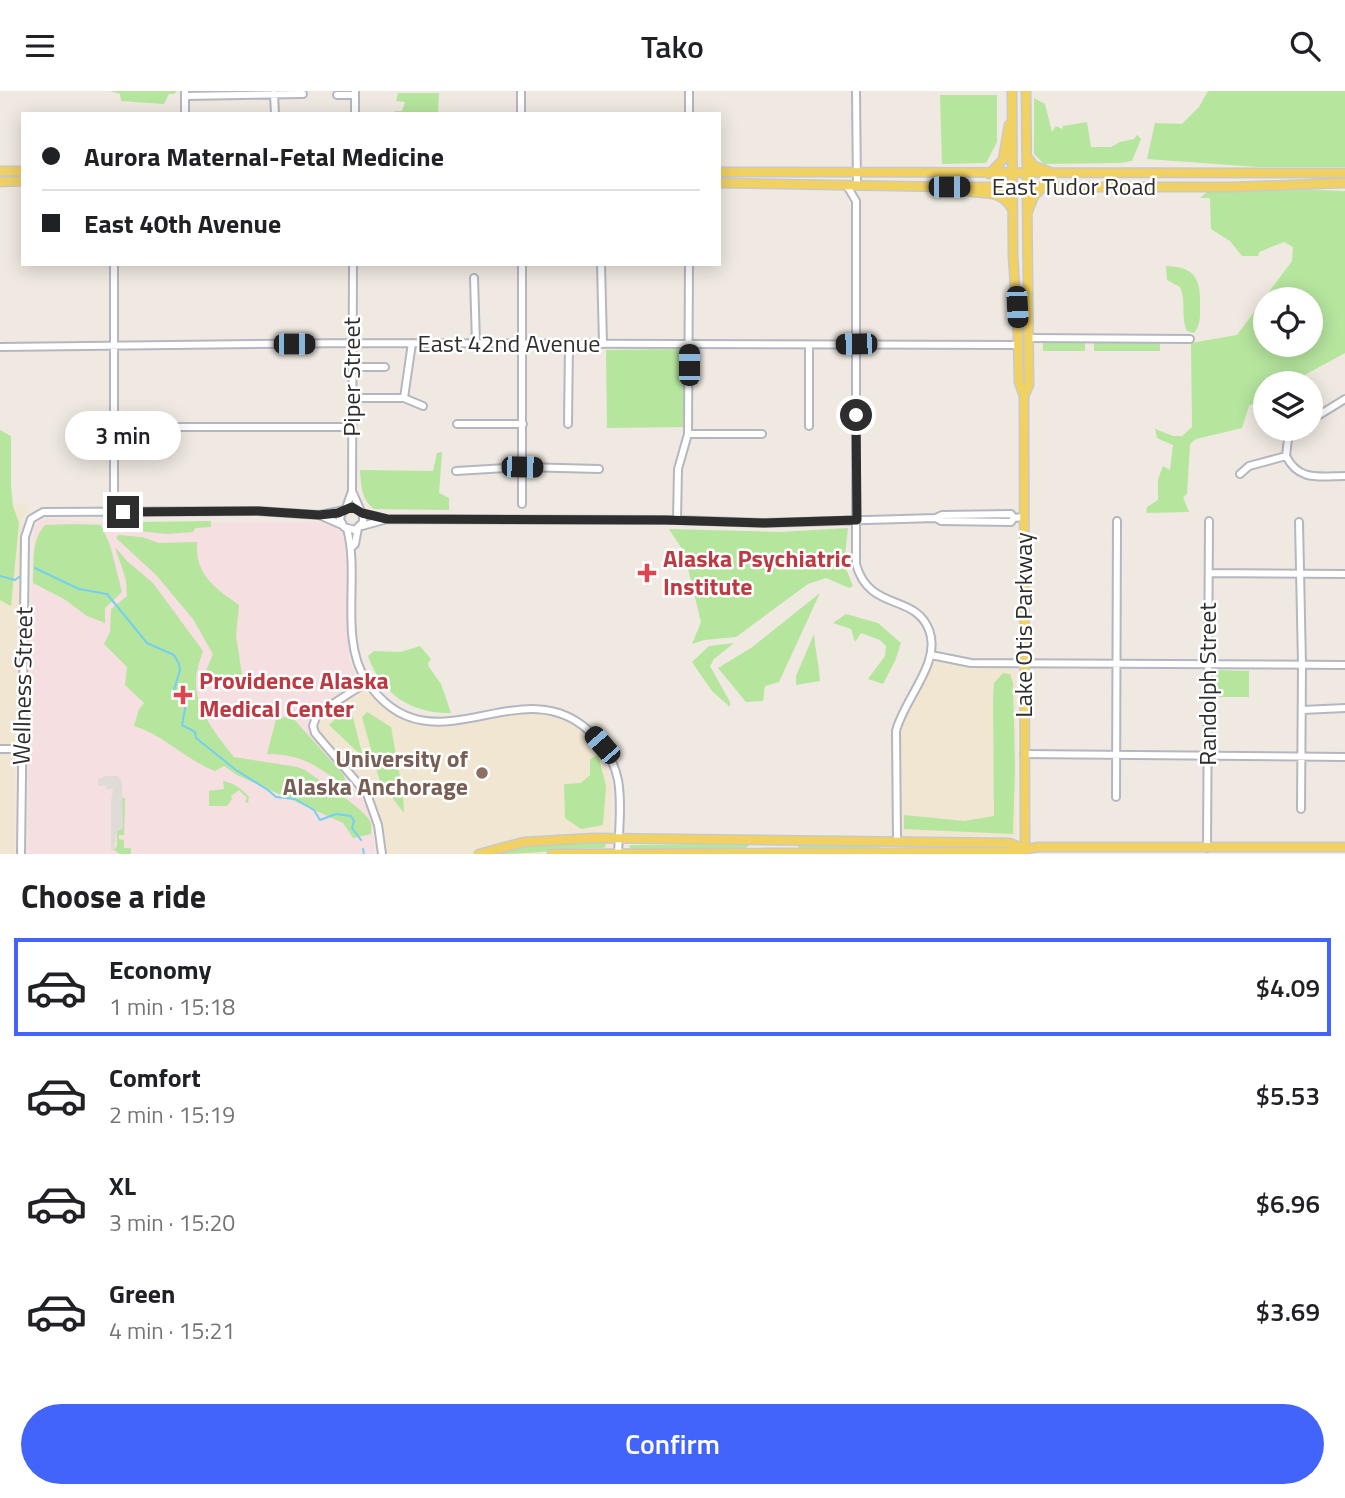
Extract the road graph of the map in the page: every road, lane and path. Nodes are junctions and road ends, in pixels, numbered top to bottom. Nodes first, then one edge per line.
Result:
1 (521, 91) edge
2 (689, 91) edge
3 (856, 91) edge
4 (1012, 91) edge
5 (1026, 91) edge
6 (185, 93) edge
7 (355, 93) edge
8 (274, 94) junction
9 (303, 95) dead end
10 (337, 95) dead end
11 (185, 112) edge
12 (275, 112) edge
13 (355, 112) edge
14 (521, 112) edge
15 (689, 112) edge
16 (1012, 115) junction
17 (1025, 154) junction
18 (856, 156) junction
19 (0, 171) edge
20 (21, 171) edge
21 (721, 172) edge
22 (843, 173) junction
23 (858, 173) junction
24 (1345, 173) edge
25 (989, 174) junction
26 (1012, 174) junction
27 (1026, 174) junction
28 (1058, 174) junction
29 (0, 181) edge
30 (21, 181) edge
31 (721, 183) edge
32 (1345, 183) edge
33 (846, 185) junction
34 (858, 185) junction
35 (867, 185) junction
36 (949, 187) junction
37 (1012, 187) junction
38 (1026, 187) junction
39 (1043, 187) junction
40 (856, 201) junction
41 (1012, 209) junction
42 (1026, 218) junction
43 (114, 266) edge
44 (353, 266) edge
45 (522, 266) edge
46 (601, 266) edge
47 (689, 266) edge
48 (474, 278) dead end
49 (1017, 307) junction
50 (1028, 338) junction
51 (1190, 339) dead end
52 (352, 343) junction
53 (412, 343) junction
54 (476, 343) junction
55 (603, 344) junction
56 (689, 344) junction
57 (856, 344) junction
58 (114, 345) junction
59 (523, 345) junction
60 (569, 345) junction
61 (809, 345) junction
62 (1018, 345) junction
63 (0, 347) edge
64 (352, 367) junction
65 (385, 367) dead end
66 (1029, 385) junction
67 (1024, 396) junction
68 (352, 398) junction
69 (404, 398) junction
70 (1345, 399) edge
71 (423, 405) dead end
72 (1323, 413) edge
73 (457, 424) dead end
74 (523, 424) junction
75 (568, 424) dead end
76 (809, 426) dead end
77 (114, 427) junction
78 (351, 427) junction
79 (688, 434) junction
80 (762, 434) dead end
81 (1288, 441) edge
82 (1286, 456) junction
83 (522, 467) junction
84 (600, 469) dead end
85 (456, 471) dead end
86 (1240, 474) dead end
87 (1345, 476) edge
88 (352, 491) junction
89 (522, 504) dead end
90 (345, 509) junction
91 (360, 511) junction
92 (114, 512) junction
93 (319, 515) junction
94 (1019, 517) junction
95 (387, 519) junction
96 (677, 520) junction
97 (857, 520) junction
98 (1117, 521) dead end
99 (1209, 521) dead end
100 (1299, 522) dead end
101 (344, 527) junction
102 (359, 527) junction
103 (352, 547) junction
104 (1209, 573) junction
105 (1301, 574) junction
106 (1345, 574) edge
107 (932, 655) junction
108 (1024, 663) junction
109 (1117, 664) junction
110 (1208, 664) junction
111 (1302, 665) junction
112 (1345, 665) edge
113 (367, 681) junction
114 (1345, 708) edge
115 (1302, 710) junction
116 (0, 749) edge
117 (22, 749) junction
118 (1024, 754) junction
119 (1116, 755) junction
120 (1208, 755) junction
121 (1302, 756) junction
122 (1345, 757) edge
123 (1116, 797) dead end
124 (1301, 809) dead end
125 (618, 838) junction
126 (789, 839) junction
127 (897, 840) junction
128 (1345, 847) edge
129 (1207, 848) junction
130 (1025, 851) edge
131 (618, 853) edge
132 (789, 853) edge
133 (868, 853) edge
134 (20, 854) edge
135 (382, 854) edge
136 (479, 854) edge
137 (552, 854) edge

1 - 14 street
2 - 15 street
3 - 18 street
4 - 16 main road, Lake Otis Parkway
5 - 17 main road, Lake Otis Parkway
6 - 8 street
6 - 11 street
7 - 10 street
7 - 13 street
8 - 9 street
8 - 12 street
16 - 25 main road
16 - 26 main road, Lake Otis Parkway
17 - 27 main road, Lake Otis Parkway
17 - 28 main road
18 - 22 street
18 - 23 street
19 - 20 main road
21 - 22 main road, East Tudor Road
22 - 23 main road, East Tudor Road
23 - 25 main road, East Tudor Road
23 - 34 street
24 - 28 main road, East Tudor Road
25 - 26 main road, East Tudor Road
26 - 27 main road, East Tudor Road
26 - 37 main road, Lake Otis Parkway
27 - 28 main road, East Tudor Road
27 - 38 main road, Lake Otis Parkway
29 - 30 main road
31 - 33 main road, East Tudor Road
32 - 39 main road, East Tudor Road
33 - 34 main road, East Tudor Road
33 - 40 street
34 - 35 main road, East Tudor Road
35 - 36 main road, East Tudor Road
35 - 40 street
36 - 37 main road, East Tudor Road
36 - 41 main road
37 - 38 main road, East Tudor Road
37 - 41 main road, Lake Otis Parkway
38 - 39 main road, East Tudor Road
38 - 42 main road, Lake Otis Parkway
39 - 42 main road
40 - 57 street
41 - 49 main road, Lake Otis Parkway
42 - 50 main road, Lake Otis Parkway
43 - 58 street
44 - 52 street, Piper Street
45 - 59 street
46 - 55 street
47 - 56 street
48 - 54 street
49 - 50 main road
49 - 62 main road, Lake Otis Parkway
50 - 51 street
50 - 66 main road, Lake Otis Parkway
52 - 53 street, East 42nd Avenue
52 - 58 street, East 42nd Avenue
52 - 64 street, Piper Street
53 - 54 street, East 42nd Avenue
53 - 69 street
54 - 59 street, East 42nd Avenue
55 - 56 street, East 42nd Avenue
55 - 60 street, East 42nd Avenue
56 - 61 street, East 42nd Avenue
56 - 79 street
57 - 61 street, East 42nd Avenue
57 - 62 street, East 42nd Avenue
57 - 97 street
58 - 63 street, East 42nd Avenue
58 - 77 street
59 - 60 street, East 42nd Avenue
59 - 74 street
60 - 75 street
61 - 76 street
62 - 66 main road
62 - 67 main road, Lake Otis Parkway
64 - 65 street
64 - 68 street, Piper Street
66 - 67 main road, Lake Otis Parkway
67 - 94 main road, Lake Otis Parkway
68 - 69 street
68 - 78 street, Piper Street
69 - 71 street
70 - 72 street
73 - 74 street
74 - 83 street
77 - 78 street
77 - 92 street
78 - 88 street, Piper Street
79 - 80 street
79 - 96 street
81 - 82 street
82 - 86 street
82 - 87 street
83 - 84 street
83 - 85 street
83 - 89 street
88 - 90 street, Piper Street
88 - 91 street, Piper Street
90 - 91 street
90 - 93 street
90 - 101 street, Piper Street
91 - 95 street
91 - 102 street, Piper Street
92 - 93 street
92 - 117 street, Wellness Street
93 - 101 street
94 - 97 street
94 - 108 main road, Lake Otis Parkway
95 - 96 street
95 - 102 street
96 - 97 street
97 - 107 street
98 - 109 street
99 - 104 street, Randolph Street
100 - 105 street
101 - 102 street
101 - 103 street, Piper Street
102 - 103 street, Piper Street
103 - 113 street, Piper Street
104 - 105 street
104 - 110 street, Randolph Street
105 - 106 street
105 - 111 street
107 - 108 street
107 - 127 street
108 - 109 street
108 - 118 main road, Lake Otis Parkway
109 - 110 street
109 - 119 street
110 - 111 street
110 - 120 street, Randolph Street
111 - 112 street
111 - 115 street
113 - 125 street, Piper Street
113 - 135 street
114 - 115 street
115 - 121 street
116 - 117 street
117 - 134 street, Wellness Street
118 - 119 street
118 - 130 main road, Lake Otis Parkway
119 - 120 street
119 - 123 street
120 - 121 street
120 - 129 street, Randolph Street
121 - 122 street
121 - 124 street
125 - 126 main road
125 - 131 street, Piper Street
125 - 136 main road
126 - 127 main road
126 - 132 main road
127 - 130 main road
127 - 133 main road
128 - 129 main road
129 - 130 main road
130 - 133 main road
131 - 132 main road
131 - 137 main road
132 - 133 main road

